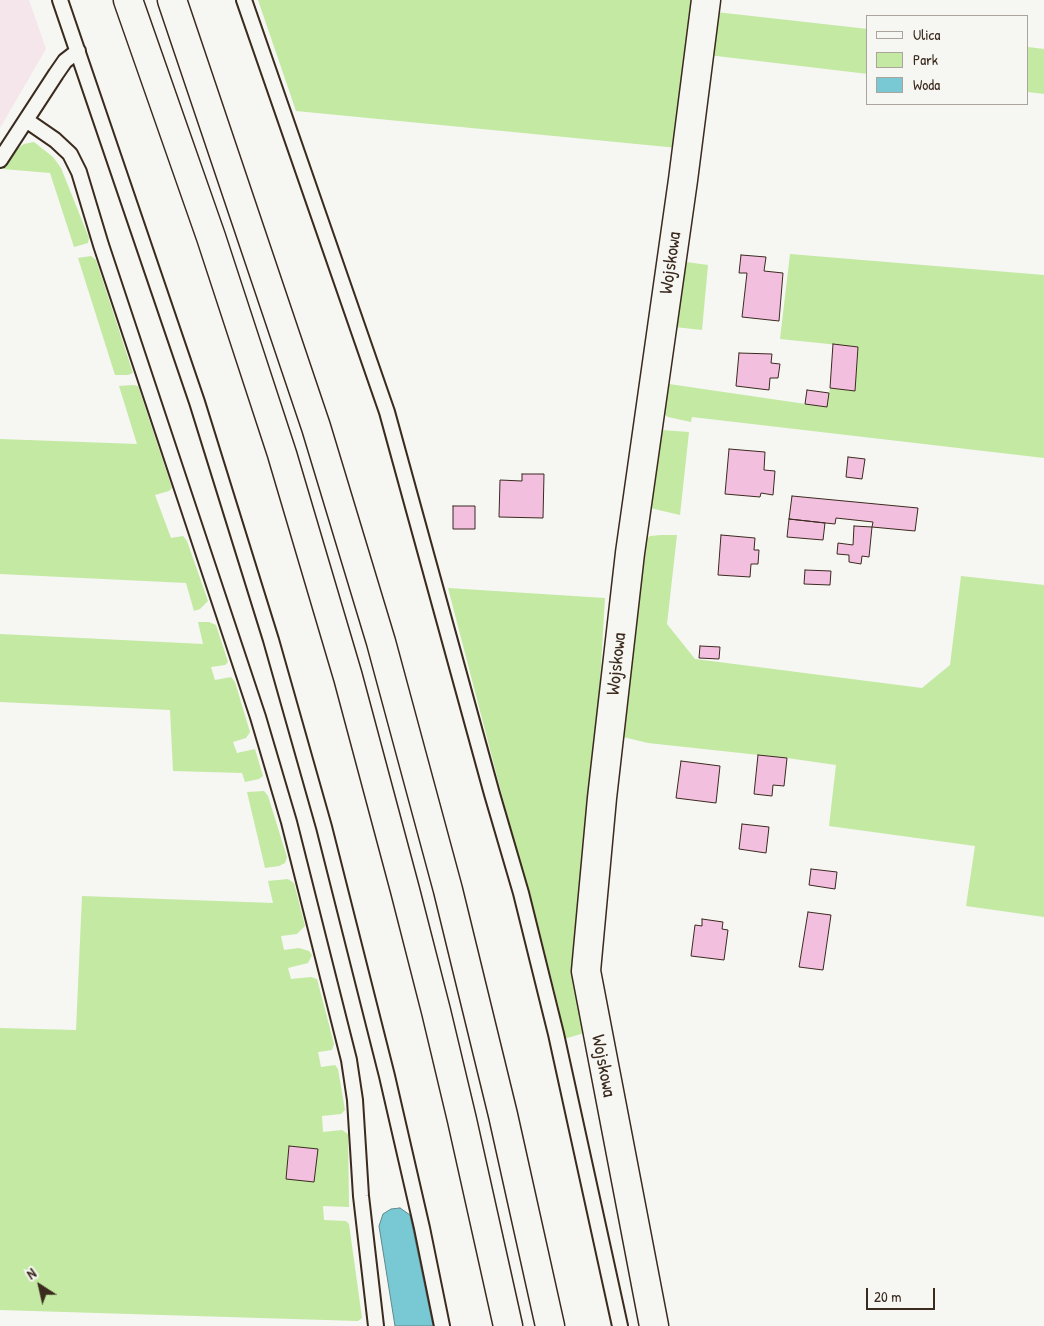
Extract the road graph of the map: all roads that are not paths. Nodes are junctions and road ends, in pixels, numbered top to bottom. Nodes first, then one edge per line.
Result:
1 (60, 0) edge
2 (128, 0) edge
3 (172, 0) edge
4 (244, 0) edge
5 (706, 0) edge
6 (78, 51) junction
7 (26, 120) junction
8 (0, 160) edge
9 (376, 1326) edge
10 (442, 1326) edge
11 (508, 1326) edge
12 (550, 1326) edge
13 (620, 1326) edge
14 (654, 1326) edge

1 - 6 lane
2 - 11 main road
3 - 12 main road
4 - 13 lane
5 - 14 main road, Wojskowa
6 - 7 lane
6 - 10 lane
7 - 8 lane
7 - 9 lane

